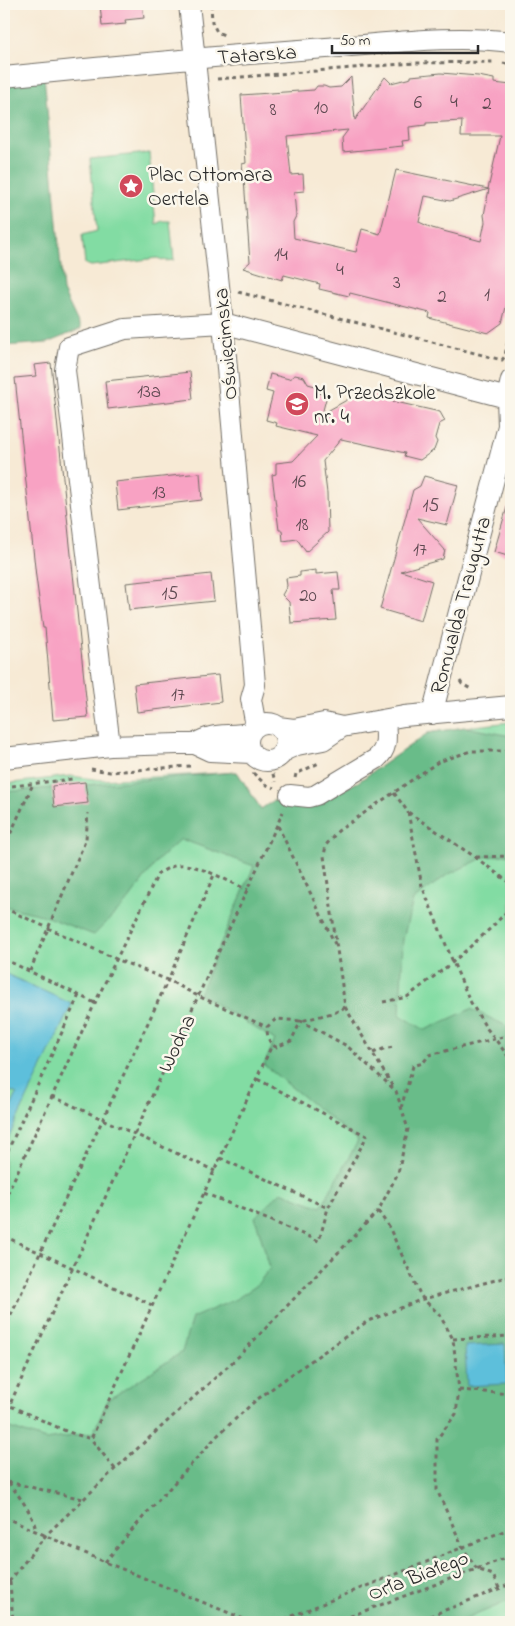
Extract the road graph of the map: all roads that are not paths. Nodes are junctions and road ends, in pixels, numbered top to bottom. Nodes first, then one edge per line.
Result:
1 (189, 4) edge
2 (511, 42) edge
3 (195, 58) junction
4 (4, 76) edge
5 (223, 323) junction
6 (510, 392) edge
7 (511, 706) edge
8 (432, 714) junction
9 (385, 720) junction
10 (342, 727) junction
11 (264, 728) junction
12 (195, 744) junction
13 (110, 746) junction
14 (283, 751) junction
15 (4, 758) edge
16 (250, 761) junction
17 (284, 791) road end

1 - 3 street, Oświęcimska
2 - 3 street, Tatarska
3 - 4 street, Tatarska
3 - 5 street, Oświęcimska
5 - 6 street
5 - 11 street, Oświęcimska
5 - 13 street
6 - 8 street, Romualda Traugutta
7 - 8 street
8 - 9 street
9 - 10 street
9 - 17 street
10 - 11 street
10 - 14 street
11 - 12 street
11 - 14 street
11 - 16 street
12 - 13 street
12 - 16 street
13 - 15 street
14 - 16 street

